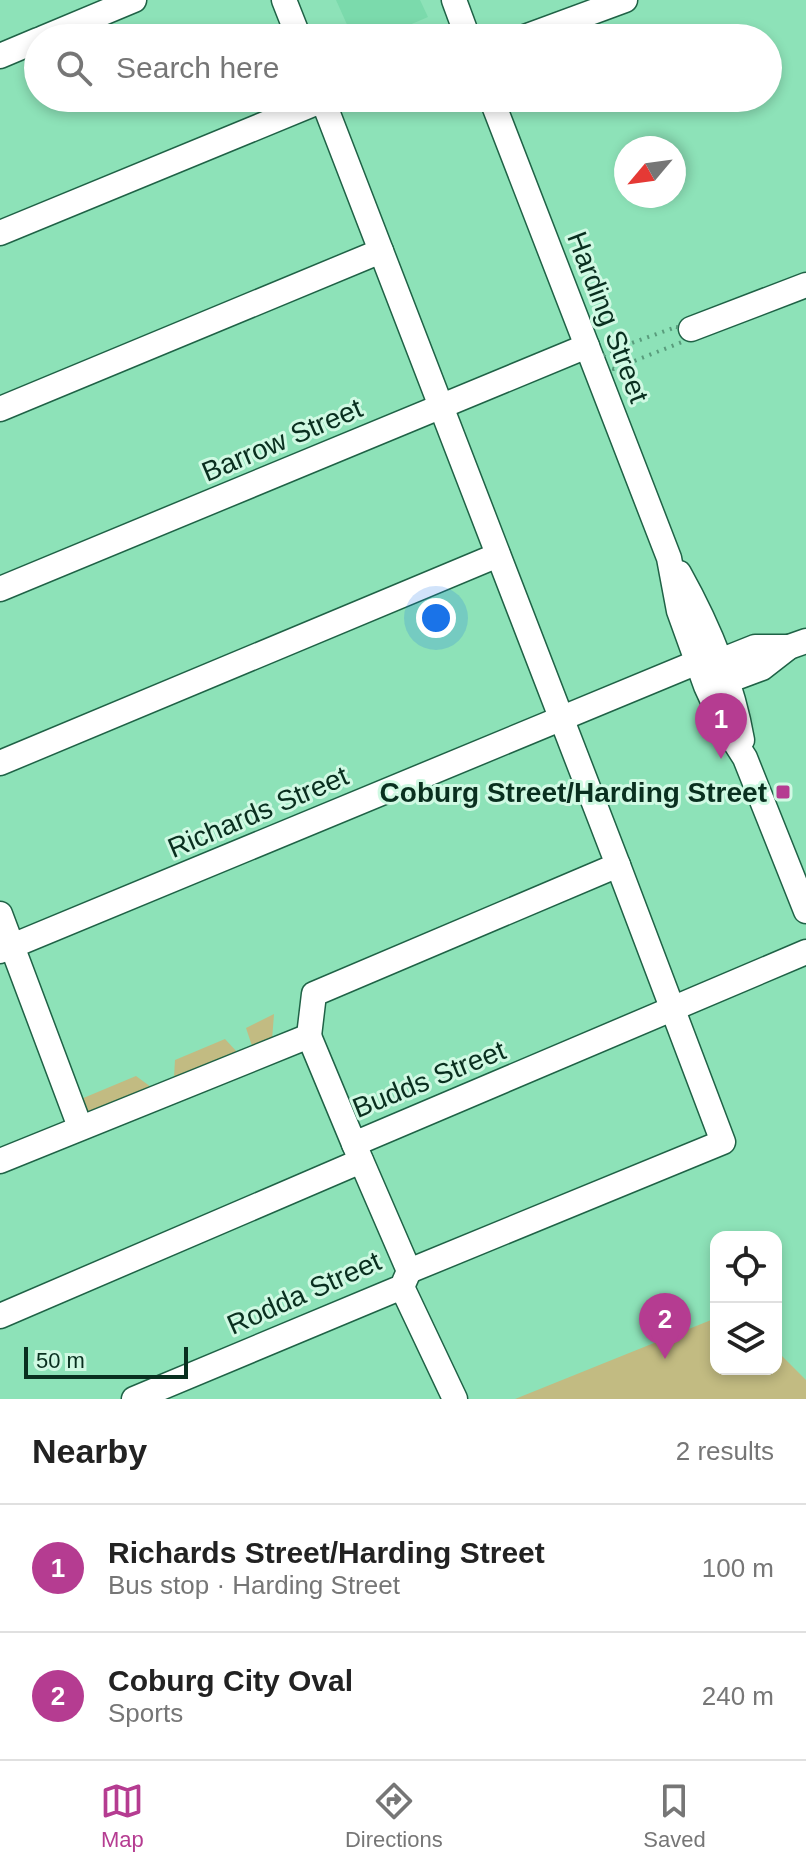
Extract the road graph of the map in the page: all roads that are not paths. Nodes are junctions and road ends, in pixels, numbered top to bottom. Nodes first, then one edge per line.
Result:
1 (134, 0) edge
2 (284, 0) edge
3 (454, 0) edge
4 (625, 0) edge
5 (76, 24) edge
6 (293, 24) edge
7 (463, 24) edge
8 (560, 24) edge
9 (24, 46) edge
10 (0, 56) edge
11 (293, 112) edge
12 (329, 112) edge
13 (496, 112) edge
14 (0, 233) edge
15 (381, 251) junction
16 (806, 285) edge
17 (691, 329) road end
18 (591, 355) junction
19 (441, 406) junction
20 (0, 409) edge
21 (498, 555) junction
22 (0, 589) edge
23 (798, 644) edge
24 (715, 664) junction
25 (562, 718) junction
26 (745, 758) junction
27 (0, 763) edge
28 (618, 865) junction
29 (806, 911) edge
30 (0, 914) edge
31 (6, 949) edge
32 (806, 952) edge
33 (674, 1010) junction
34 (309, 1036) junction
35 (80, 1127) junction
36 (358, 1153) junction
37 (0, 1161) edge
38 (406, 1279) junction
39 (0, 1316) edge
40 (134, 1399) edge
41 (455, 1399) edge

1 - 5 street
2 - 6 street
3 - 7 street
4 - 8 street
9 - 10 street
11 - 14 street
12 - 15 street
13 - 18 street, Harding Street
15 - 19 street
15 - 20 street
16 - 17 street
18 - 19 street, Barrow Street
18 - 24 street, Harding Street
19 - 21 street
19 - 22 street, Barrow Street
21 - 25 street
21 - 27 street
23 - 24 street, Richards Street
24 - 25 street, Richards Street
24 - 26 street, Harding Street
24 - 26 street, Harding Street
25 - 28 street
25 - 31 street, Richards Street
26 - 29 street, Harding Street
28 - 33 street
28 - 34 street
30 - 31 street
31 - 35 street
32 - 33 street, Budds Street
33 - 36 street, Budds Street
33 - 38 street
34 - 35 street
34 - 36 street, Budds Street
35 - 37 street
36 - 38 street, Rodda Street
36 - 39 street
38 - 40 street, Rodda Street
38 - 41 street

